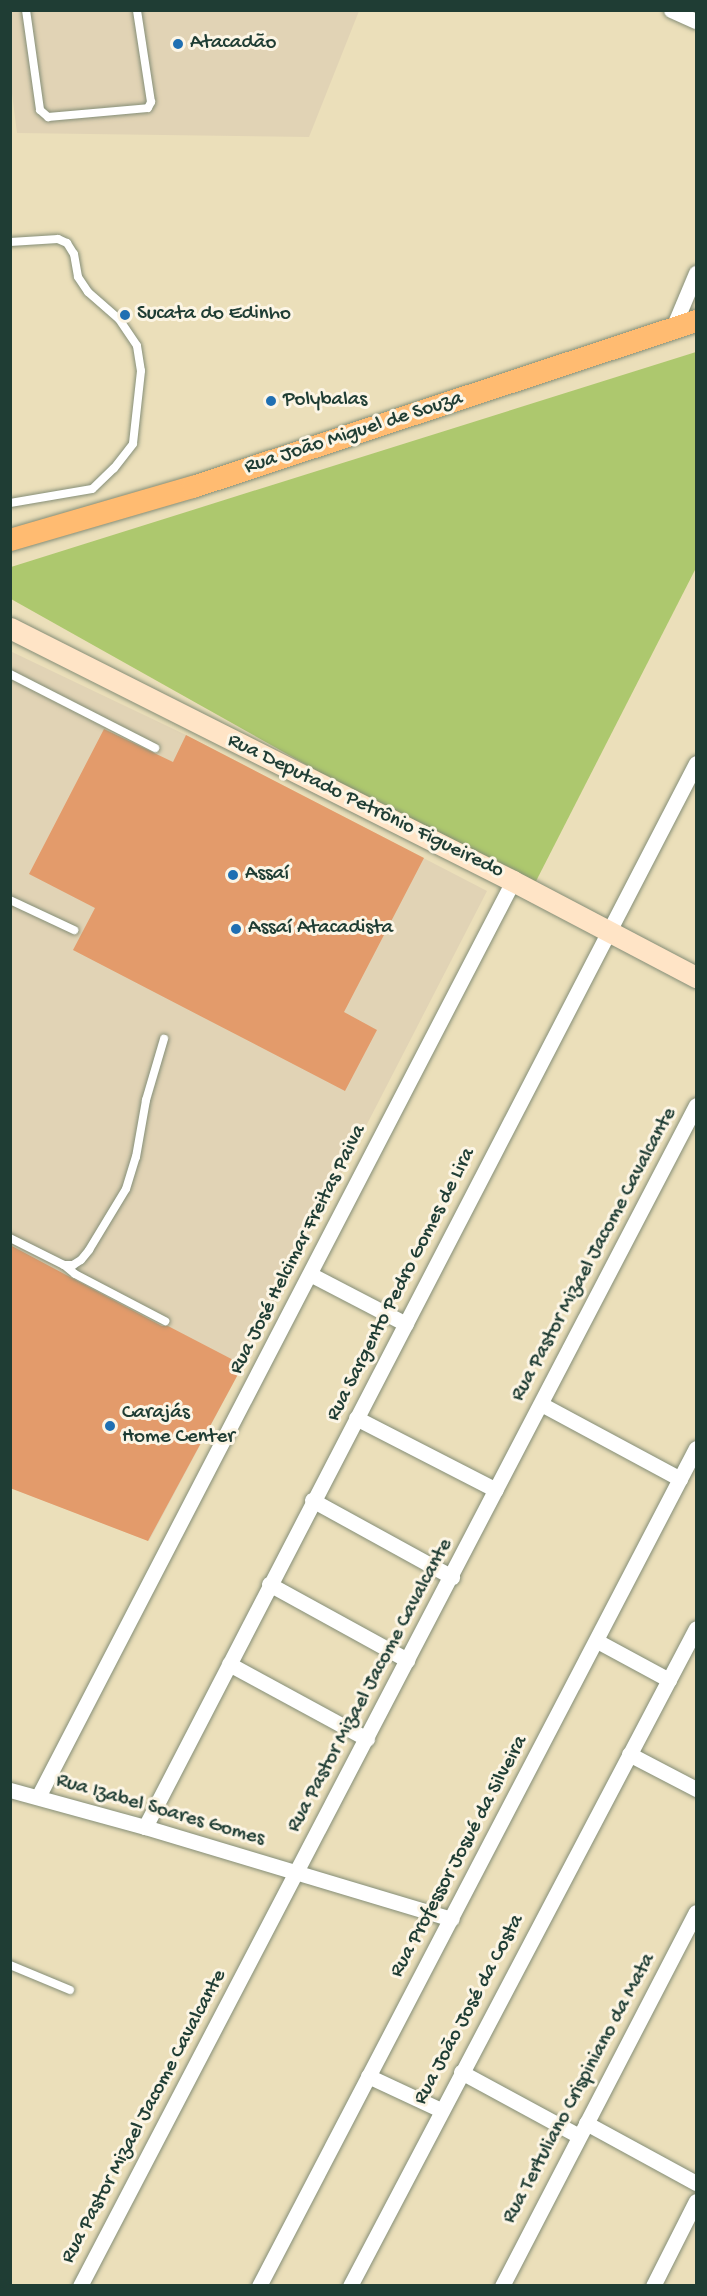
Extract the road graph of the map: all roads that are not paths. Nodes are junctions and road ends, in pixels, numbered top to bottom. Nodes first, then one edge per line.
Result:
1 (26, 10) edge
2 (137, 10) edge
3 (671, 10) edge
4 (696, 21) edge
5 (10, 242) edge
6 (696, 273) edge
7 (696, 321) edge
8 (672, 330) junction
9 (10, 503) edge
10 (10, 540) edge
11 (10, 628) edge
12 (10, 634) edge
13 (31, 641) junction
14 (10, 674) edge
15 (155, 747) dead end
16 (696, 763) edge
17 (513, 881) junction
18 (10, 900) edge
19 (74, 930) dead end
20 (607, 932) junction
21 (696, 977) edge
22 (164, 1040) dead end
23 (696, 1105) edge
24 (10, 1238) edge
25 (64, 1265) junction
26 (310, 1274) junction
27 (165, 1321) dead end
28 (406, 1324) junction
29 (541, 1404) junction
30 (356, 1418) junction
31 (696, 1448) edge
32 (680, 1479) junction
33 (496, 1490) junction
34 (312, 1500) junction
35 (452, 1577) junction
36 (269, 1584) junction
37 (695, 1633) edge
38 (597, 1641) junction
39 (408, 1660) junction
40 (229, 1664) junction
41 (669, 1680) junction
42 (367, 1739) junction
43 (629, 1754) junction
44 (696, 1789) edge
45 (10, 1790) edge
46 (38, 1797) junction
47 (145, 1827) junction
48 (297, 1873) junction
49 (696, 1912) edge
50 (451, 1919) junction
51 (10, 1965) edge
52 (70, 1990) dead end
53 (461, 2072) junction
54 (368, 2076) junction
55 (441, 2110) junction
56 (582, 2129) junction
57 (696, 2183) edge
58 (696, 2201) edge
59 (80, 2286) edge
60 (259, 2286) edge
61 (350, 2286) edge
62 (502, 2286) edge
63 (653, 2286) edge

1 - 2 lane
3 - 4 street
5 - 9 lane
6 - 8 street
7 - 8 main road, Rua João Miguel de Souza
8 - 10 main road, Rua João Miguel de Souza
11 - 13 street, Rua Deputado Petrônio Figueiredo
12 - 13 street, Rua Deputado Petrônio Figueiredo
13 - 17 street, Rua Deputado Petrônio Figueiredo
14 - 15 lane
16 - 20 street, Rua Sargento Pedro Gomes de Lira
17 - 20 street, Rua Deputado Petrônio Figueiredo
17 - 26 street, Rua José Helcimar Freitas Paiva
18 - 19 lane
20 - 21 street, Rua Deputado Petrônio Figueiredo
20 - 28 street, Rua Sargento Pedro Gomes de Lira
22 - 25 lane
23 - 29 street, Rua Pastor Mizael Jacome Cavalcante
24 - 25 lane
25 - 27 lane
26 - 28 street
26 - 46 street, Rua José Helcimar Freitas Paiva
28 - 30 street, Rua Sargento Pedro Gomes de Lira
29 - 32 street
29 - 33 street, Rua Pastor Mizael Jacome Cavalcante
30 - 33 street
30 - 34 street, Rua Sargento Pedro Gomes de Lira
31 - 32 street, Rua Professor Josué da Silveira
32 - 38 street, Rua Professor Josué da Silveira
33 - 35 street, Rua Pastor Mizael Jacome Cavalcante
34 - 35 street
34 - 36 street, Rua Sargento Pedro Gomes de Lira
35 - 39 street, Rua Pastor Mizael Jacome Cavalcante
36 - 39 street
36 - 40 street, Rua Sargento Pedro Gomes de Lira
37 - 41 street, Rua João José da Costa
38 - 41 street
38 - 50 street, Rua Professor Josué da Silveira
39 - 42 street, Rua Pastor Mizael Jacome Cavalcante
40 - 42 street
40 - 47 street, Rua Sargento Pedro Gomes de Lira
41 - 43 street, Rua João José da Costa
42 - 48 street, Rua Pastor Mizael Jacome Cavalcante
43 - 44 street
43 - 53 street, Rua João José da Costa
45 - 46 street, Rua Izabel Soares Gomes
46 - 47 street, Rua Izabel Soares Gomes
47 - 48 street, Rua Izabel Soares Gomes
48 - 50 street, Rua Izabel Soares Gomes
48 - 59 street, Rua Pastor Mizael Jacome Cavalcante
49 - 56 street, Rua Tertuliano Crispiniano da Mata
50 - 54 street, Rua Professor Josué da Silveira
51 - 52 lane
53 - 55 street, Rua João José da Costa
53 - 56 street
54 - 55 street
54 - 60 street, Rua Professor Josué da Silveira
55 - 61 street, Rua João José da Costa
56 - 57 street
56 - 62 street, Rua Tertuliano Crispiniano da Mata
58 - 63 street

